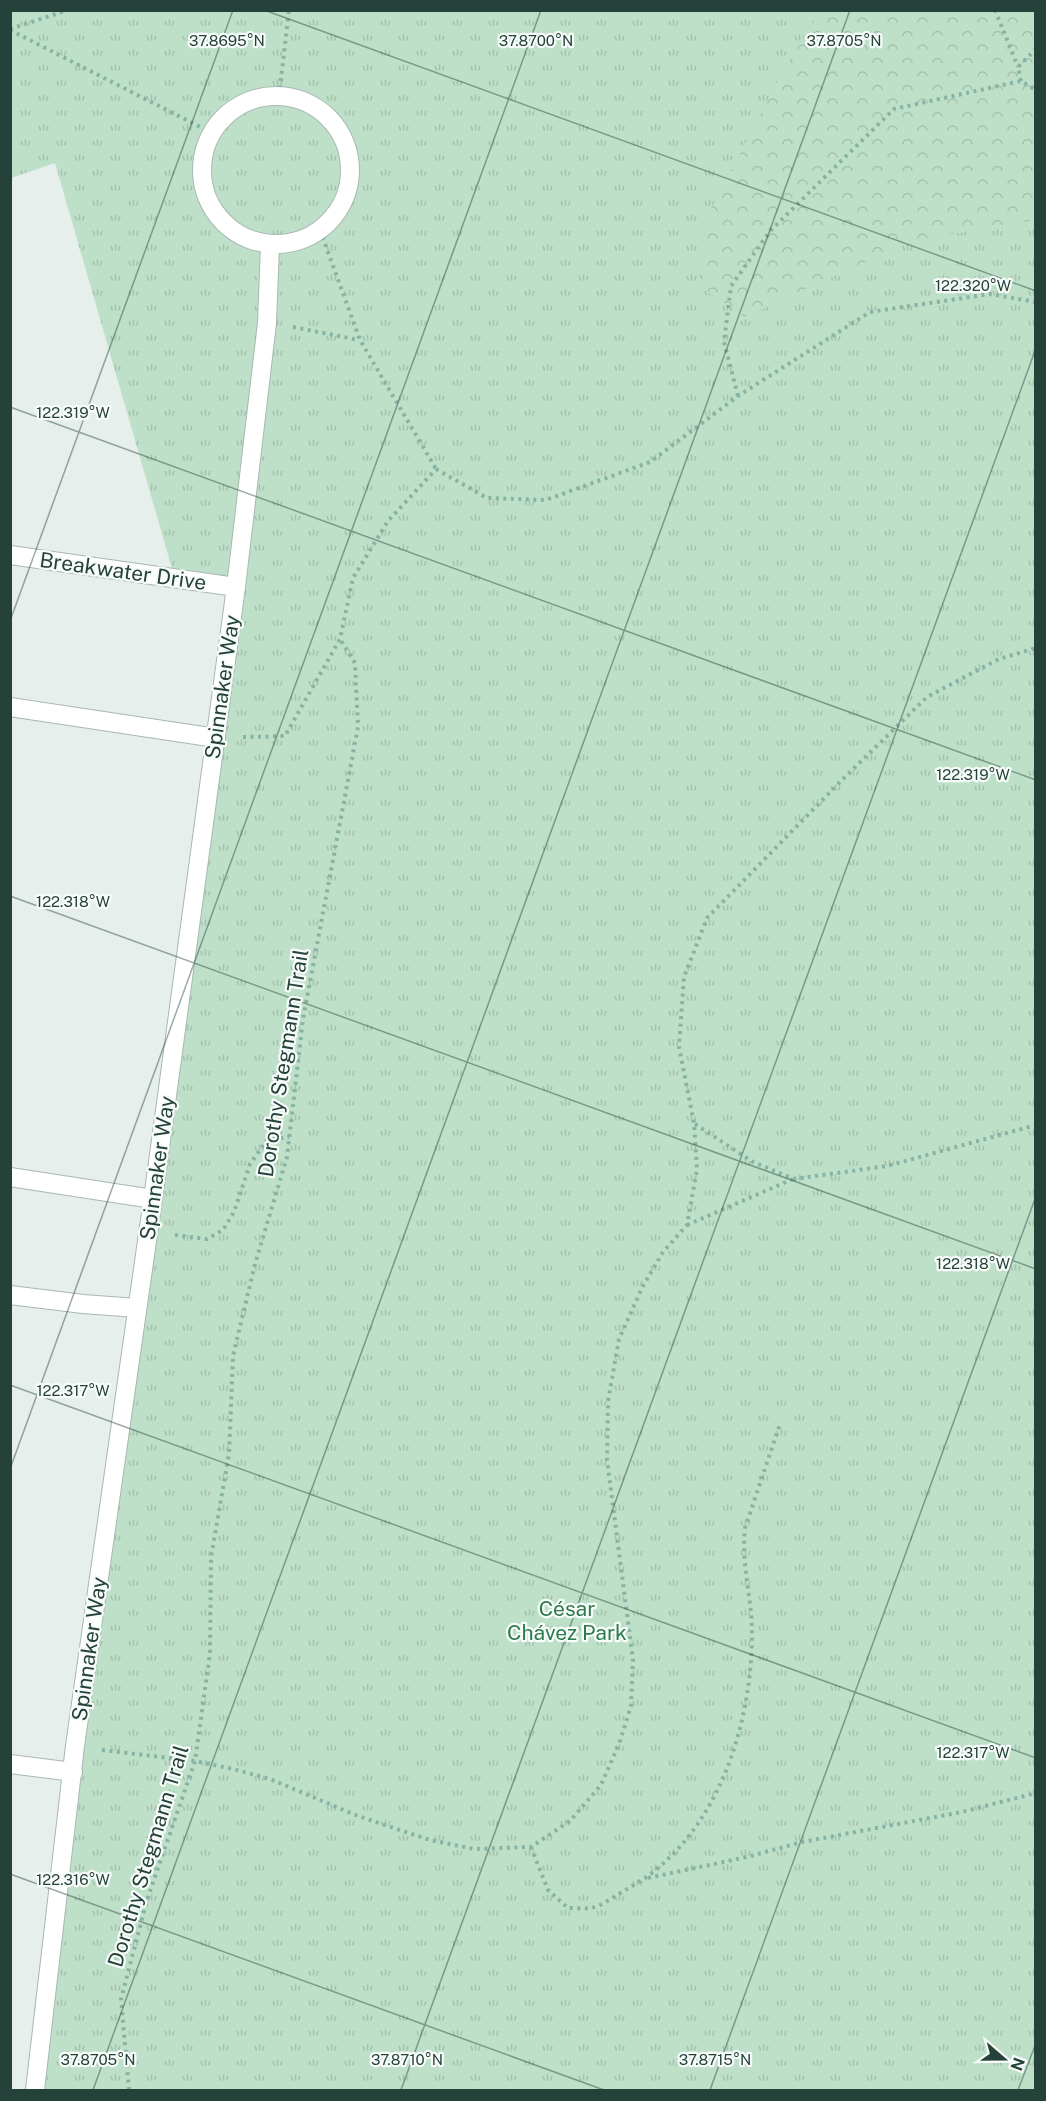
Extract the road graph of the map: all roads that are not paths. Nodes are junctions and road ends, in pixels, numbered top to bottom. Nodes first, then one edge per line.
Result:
1 (270, 245) junction
2 (10, 555) edge
3 (236, 587) junction
4 (10, 707) edge
5 (216, 738) junction
6 (10, 1177) edge
7 (153, 1199) junction
8 (10, 1294) edge
9 (137, 1308) junction
10 (10, 1764) edge
11 (73, 1772) junction
12 (35, 2091) edge

1 - 1 street
1 - 3 street, Spinnaker Way
2 - 3 street, Breakwater Drive
3 - 5 street, Spinnaker Way
4 - 5 street
5 - 7 street, Spinnaker Way
6 - 7 street
7 - 9 street, Spinnaker Way
8 - 9 street
9 - 11 street, Spinnaker Way
10 - 11 street
11 - 12 street, Spinnaker Way

